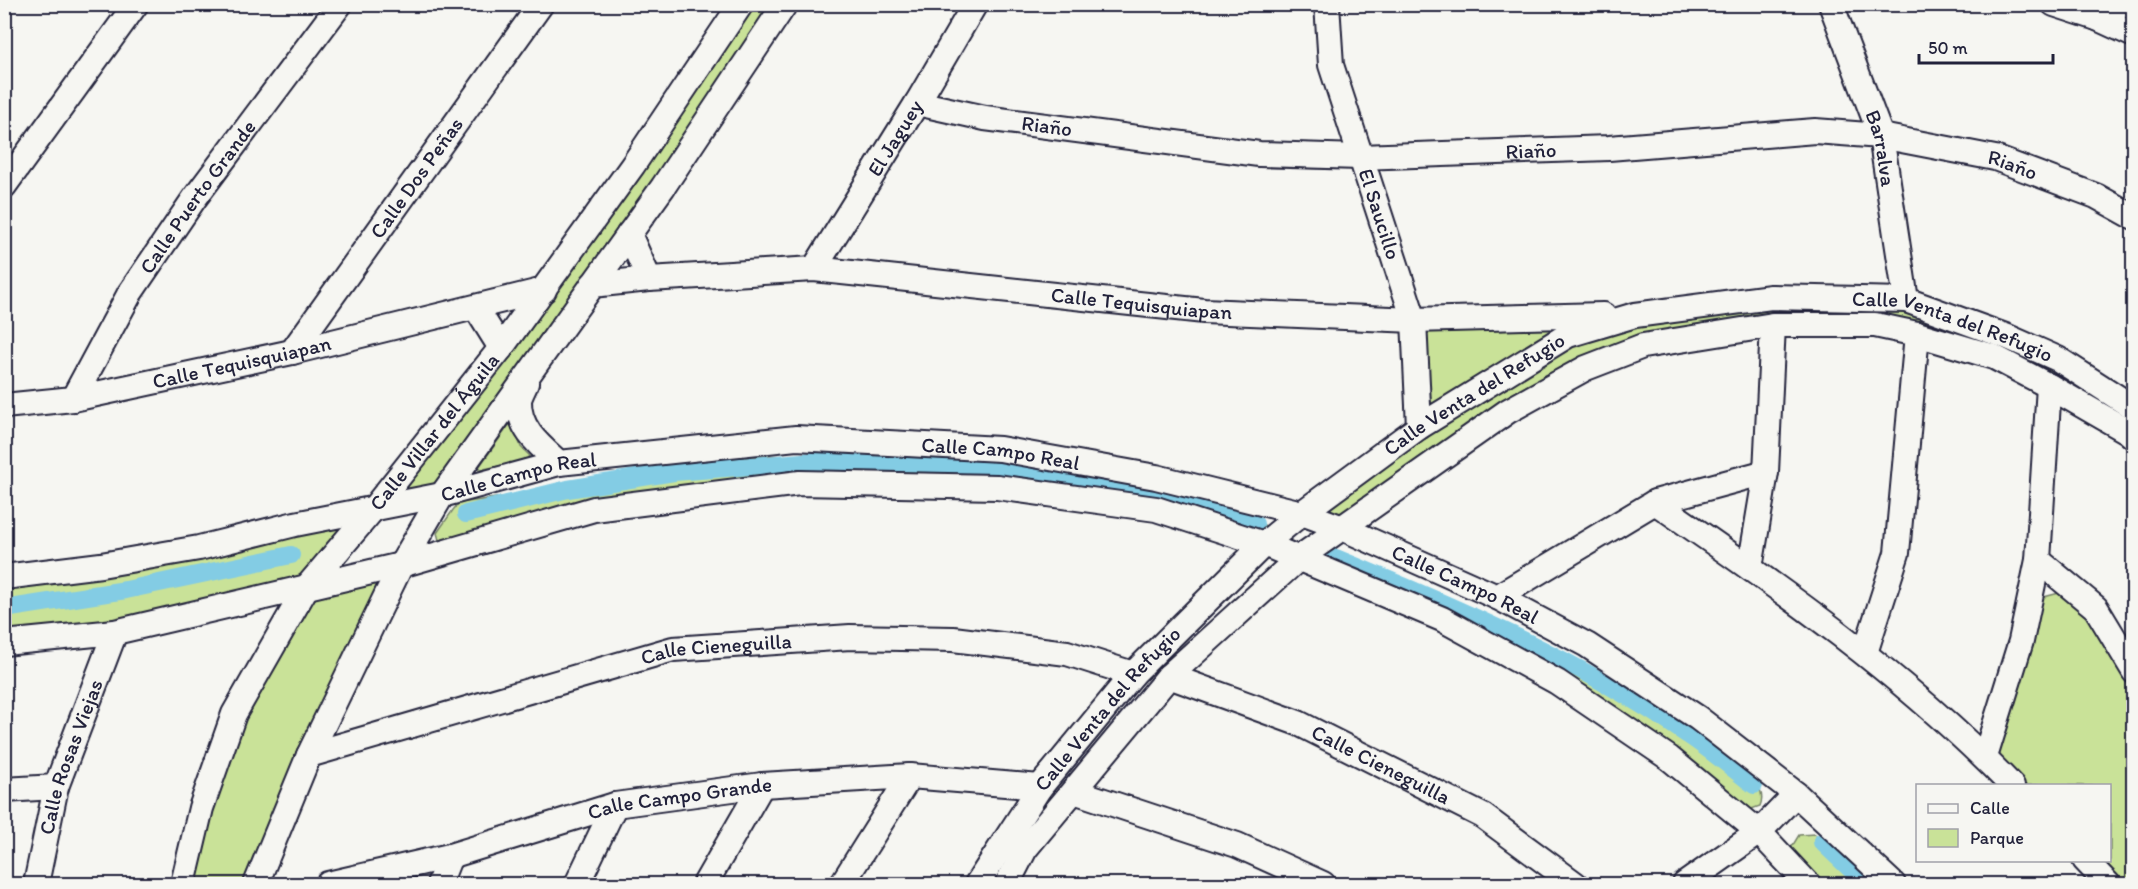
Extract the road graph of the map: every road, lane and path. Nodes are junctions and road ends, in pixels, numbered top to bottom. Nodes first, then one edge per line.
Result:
1 (136, 4) edge
2 (340, 4) edge
3 (541, 4) edge
4 (741, 4) edge
5 (785, 4) edge
6 (975, 4) edge
7 (1327, 4) edge
8 (1831, 4) edge
9 (2054, 4) edge
10 (2124, 4) edge
11 (2097, 18) junction
12 (2133, 35) edge
13 (917, 103) junction
14 (1881, 136) junction
15 (1360, 157) junction
16 (4, 186) edge
17 (2133, 217) edge
18 (629, 234) junction
19 (814, 269) junction
20 (649, 279) junction
21 (592, 285) junction
22 (544, 290) junction
23 (1906, 300) junction
24 (476, 308) junction
25 (1635, 315) junction
26 (1414, 320) junction
27 (1773, 325) junction
28 (1917, 334) junction
29 (1643, 346) junction
30 (501, 348) junction
31 (292, 352) junction
32 (531, 371) junction
33 (2049, 386) junction
34 (73, 399) junction
35 (4, 405) edge
36 (2133, 408) edge
37 (1419, 426) junction
38 (2133, 436) edge
39 (559, 463) junction
40 (1766, 472) junction
41 (442, 495) junction
42 (1654, 502) junction
43 (374, 508) junction
44 (1302, 513) junction
45 (1341, 527) junction
46 (1264, 544) junction
47 (1299, 558) junction
48 (2038, 560) junction
49 (401, 565) junction
50 (1750, 568) junction
51 (4, 577) edge
52 (306, 588) junction
53 (1497, 597) junction
54 (115, 632) junction
55 (4, 643) edge
56 (1865, 653) junction
57 (2133, 671) edge
58 (1133, 674) junction
59 (1169, 676) junction
60 (309, 755) junction
61 (1985, 757) junction
62 (910, 776) junction
63 (762, 784) junction
64 (2010, 784) edge
65 (56, 787) junction
66 (1040, 787) junction
67 (4, 790) edge
68 (1074, 791) junction
69 (1796, 794) junction
70 (615, 805) junction
71 (1760, 832) junction
72 (450, 856) junction
73 (2086, 862) edge
74 (36, 885) edge
75 (183, 885) edge
76 (256, 885) edge
77 (328, 885) edge
78 (438, 885) edge
79 (578, 885) edge
80 (705, 885) edge
81 (842, 885) edge
82 (977, 885) edge
83 (1007, 885) edge
84 (1323, 885) edge
85 (1575, 885) edge
86 (1685, 885) edge
87 (1808, 885) edge
88 (1893, 885) edge
89 (2108, 885) edge

1 - 16 street
2 - 34 street, Calle Puerto Grande
3 - 31 street, Calle Dos Peñas
4 - 22 street, Calle Villar del Águila
5 - 18 street, Calle Villar del Águila
6 - 13 street, El Jaguey
7 - 15 street, El Saucillo
8 - 14 street, Barralva
9 - 11 street
10 - 11 street
11 - 12 street
13 - 15 street, Riaño
13 - 19 street, El Jaguey
14 - 15 street, Riaño
14 - 17 street, Riaño
14 - 23 street, Barralva
15 - 26 street, El Saucillo
18 - 20 street
18 - 21 street, Calle Villar del Águila
19 - 20 street, Calle Tequisquiapan
19 - 26 street, Calle Tequisquiapan
20 - 21 street, Calle Tequisquiapan
21 - 32 street, Calle Villar del Águila
22 - 24 street, Calle Tequisquiapan
22 - 30 street, Calle Villar del Águila
23 - 25 street, Calle Venta del Refugio
23 - 36 street, Calle Venta del Refugio
24 - 30 street
24 - 31 street, Calle Tequisquiapan
25 - 26 street, Calle Tequisquiapan
25 - 29 street
25 - 37 street, Calle Venta del Refugio
26 - 37 street, El Saucillo
27 - 28 street, Calle Venta del Refugio
27 - 29 street, Calle Venta del Refugio
27 - 40 street
28 - 33 street, Calle Venta del Refugio
28 - 56 street
29 - 45 street, Calle Venta del Refugio
30 - 43 street, Calle Villar del Águila
31 - 34 street, Calle Tequisquiapan
32 - 39 street
32 - 41 street, Calle Villar del Águila
33 - 38 street, Calle Venta del Refugio
33 - 48 street
34 - 35 street, Calle Tequisquiapan
37 - 44 street, Calle Venta del Refugio
39 - 41 street, Calle Campo Real
39 - 44 street, Calle Campo Real
40 - 42 street
40 - 50 street
41 - 43 street, Calle Campo Real
41 - 49 street, Calle Villar del Águila
42 - 50 street
42 - 53 street
43 - 51 street, Calle Campo Real
43 - 52 street, Calle Villar del Águila
44 - 45 street, Calle Campo Real
44 - 46 street, Calle Venta del Refugio
45 - 47 street, Calle Venta del Refugio
45 - 53 street, Calle Campo Real
46 - 47 street, Calle Campo Real
46 - 49 street, Calle Campo Real
46 - 58 street, Calle Venta del Refugio
47 - 59 street, Calle Venta del Refugio
47 - 71 street, Calle Campo Real
48 - 57 street
48 - 61 street
49 - 52 street, Calle Campo Real
49 - 60 street, Calle Villar del Águila
50 - 56 street
52 - 54 street, Calle Campo Real
52 - 75 street, Calle Villar del Águila
53 - 69 street, Calle Campo Real
54 - 55 street, Calle Campo Real
54 - 65 street, Calle Rosas Viejas
56 - 61 street
58 - 60 street, Calle Cieneguilla
58 - 66 street, Calle Venta del Refugio
59 - 68 street, Calle Venta del Refugio
59 - 85 street, Calle Cieneguilla
60 - 76 street, Calle Villar del Águila
61 - 64 street
62 - 63 street, Calle Campo Grande
62 - 66 street, Calle Campo Grande
62 - 81 street
63 - 70 street, Calle Campo Grande
63 - 80 street
65 - 67 street
65 - 74 street, Calle Rosas Viejas
66 - 82 street, Calle Venta del Refugio
68 - 83 street, Calle Venta del Refugio
68 - 84 street
69 - 71 street
69 - 88 street, Calle Campo Real
70 - 72 street, Calle Campo Grande
70 - 79 street
71 - 86 street
71 - 87 street, Calle Campo Real
72 - 77 street, Calle Campo Grande
72 - 78 street
73 - 89 street

